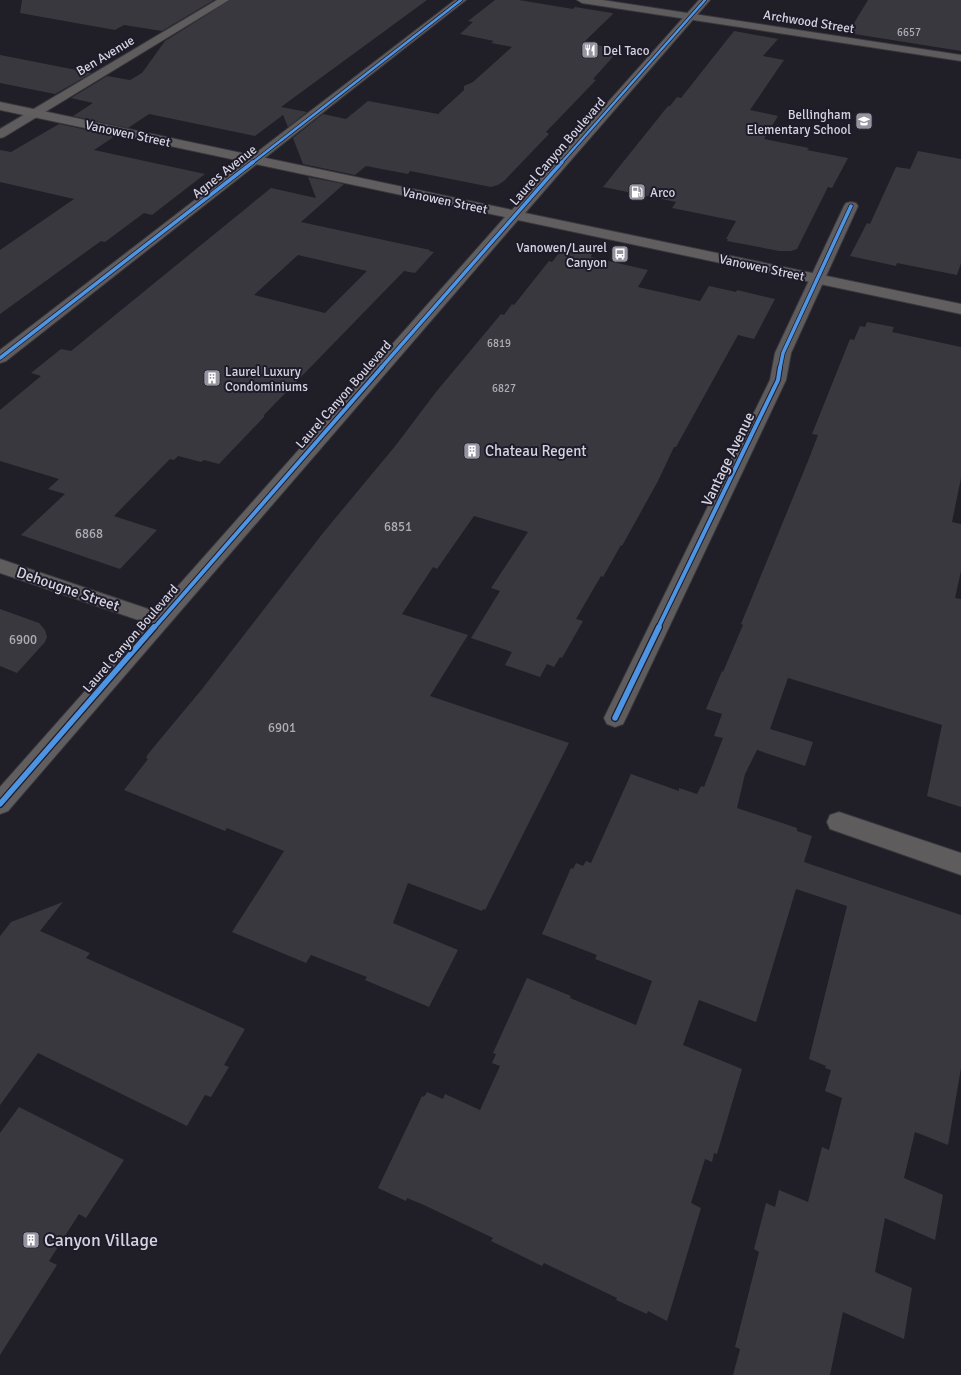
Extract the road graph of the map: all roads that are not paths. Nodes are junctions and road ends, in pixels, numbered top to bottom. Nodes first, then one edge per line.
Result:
1 (224, 0) edge
2 (461, 0) edge
3 (582, 0) edge
4 (705, 0) edge
5 (690, 17) junction
6 (961, 58) edge
7 (0, 106) edge
8 (34, 113) junction
9 (0, 134) edge
10 (256, 160) junction
11 (851, 206) dead end
12 (515, 215) junction
13 (817, 278) junction
14 (961, 308) edge
15 (0, 358) edge
16 (0, 566) edge
17 (159, 620) junction
18 (615, 718) dead end
19 (0, 804) edge
20 (839, 822) dead end
21 (961, 864) edge

1 - 8 street, Ben Avenue
2 - 10 street, Agnes Avenue
3 - 5 street, Archwood Street
4 - 5 main road, Laurel Canyon Boulevard
5 - 6 street, Archwood Street
5 - 12 main road, Laurel Canyon Boulevard
7 - 8 main road, Vanowen Street
8 - 9 street, Ben Avenue
8 - 10 main road, Vanowen Street
10 - 12 main road, Vanowen Street
10 - 15 street, Agnes Avenue
11 - 13 street, Vantage Avenue
12 - 13 main road, Vanowen Street
12 - 17 main road, Laurel Canyon Boulevard
13 - 14 main road, Vanowen Street
13 - 18 street, Vantage Avenue
16 - 17 street, Dehougne Street
17 - 19 main road, Laurel Canyon Boulevard
20 - 21 street

